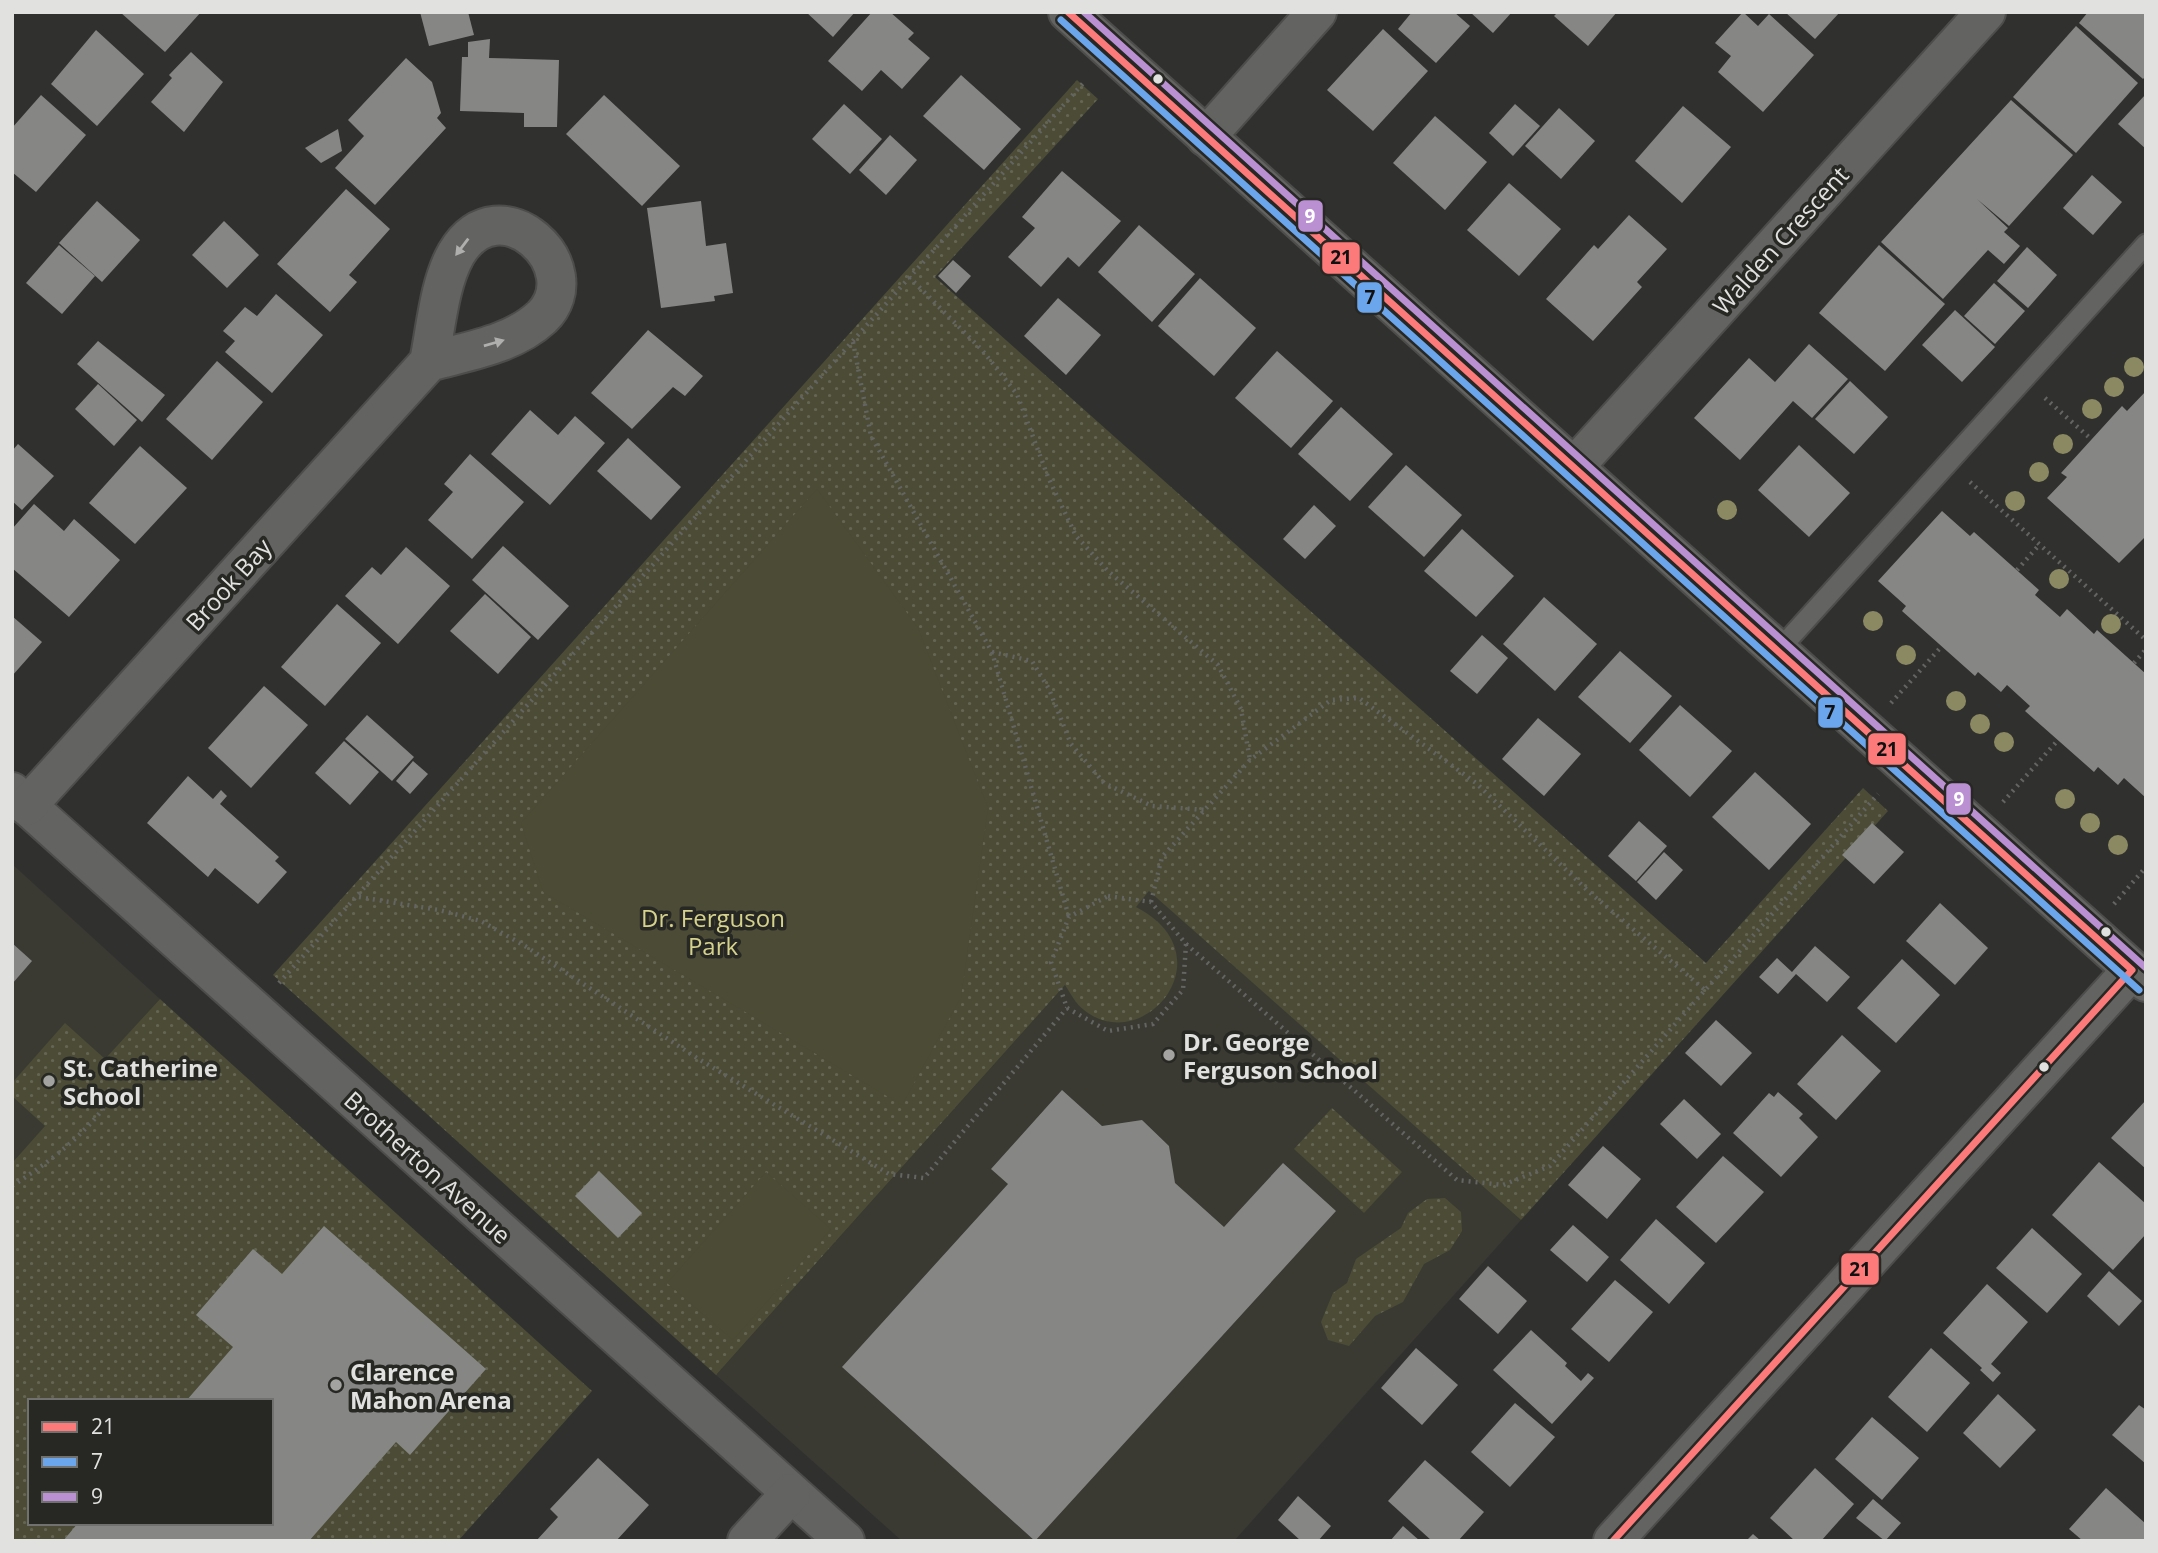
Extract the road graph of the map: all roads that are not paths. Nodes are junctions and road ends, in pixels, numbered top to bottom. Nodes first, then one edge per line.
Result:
1 (1068, 12) edge
2 (1317, 12) edge
3 (1986, 12) edge
4 (1206, 136) junction
5 (2146, 244) edge
6 (429, 362) dead end
7 (1574, 467) junction
8 (1778, 651) junction
9 (20, 799) edge
10 (2139, 976) edge
11 (791, 1493) junction
12 (747, 1541) edge
13 (845, 1541) edge
14 (1612, 1541) edge

1 - 4 street
2 - 4 street
3 - 7 street, Walden Crescent
4 - 7 street
5 - 8 lane
6 - 9 street, Brook Bay
7 - 8 street
8 - 10 street
9 - 11 street, Brotherton Avenue
10 - 14 street
11 - 12 street
11 - 13 street, Brotherton Avenue

